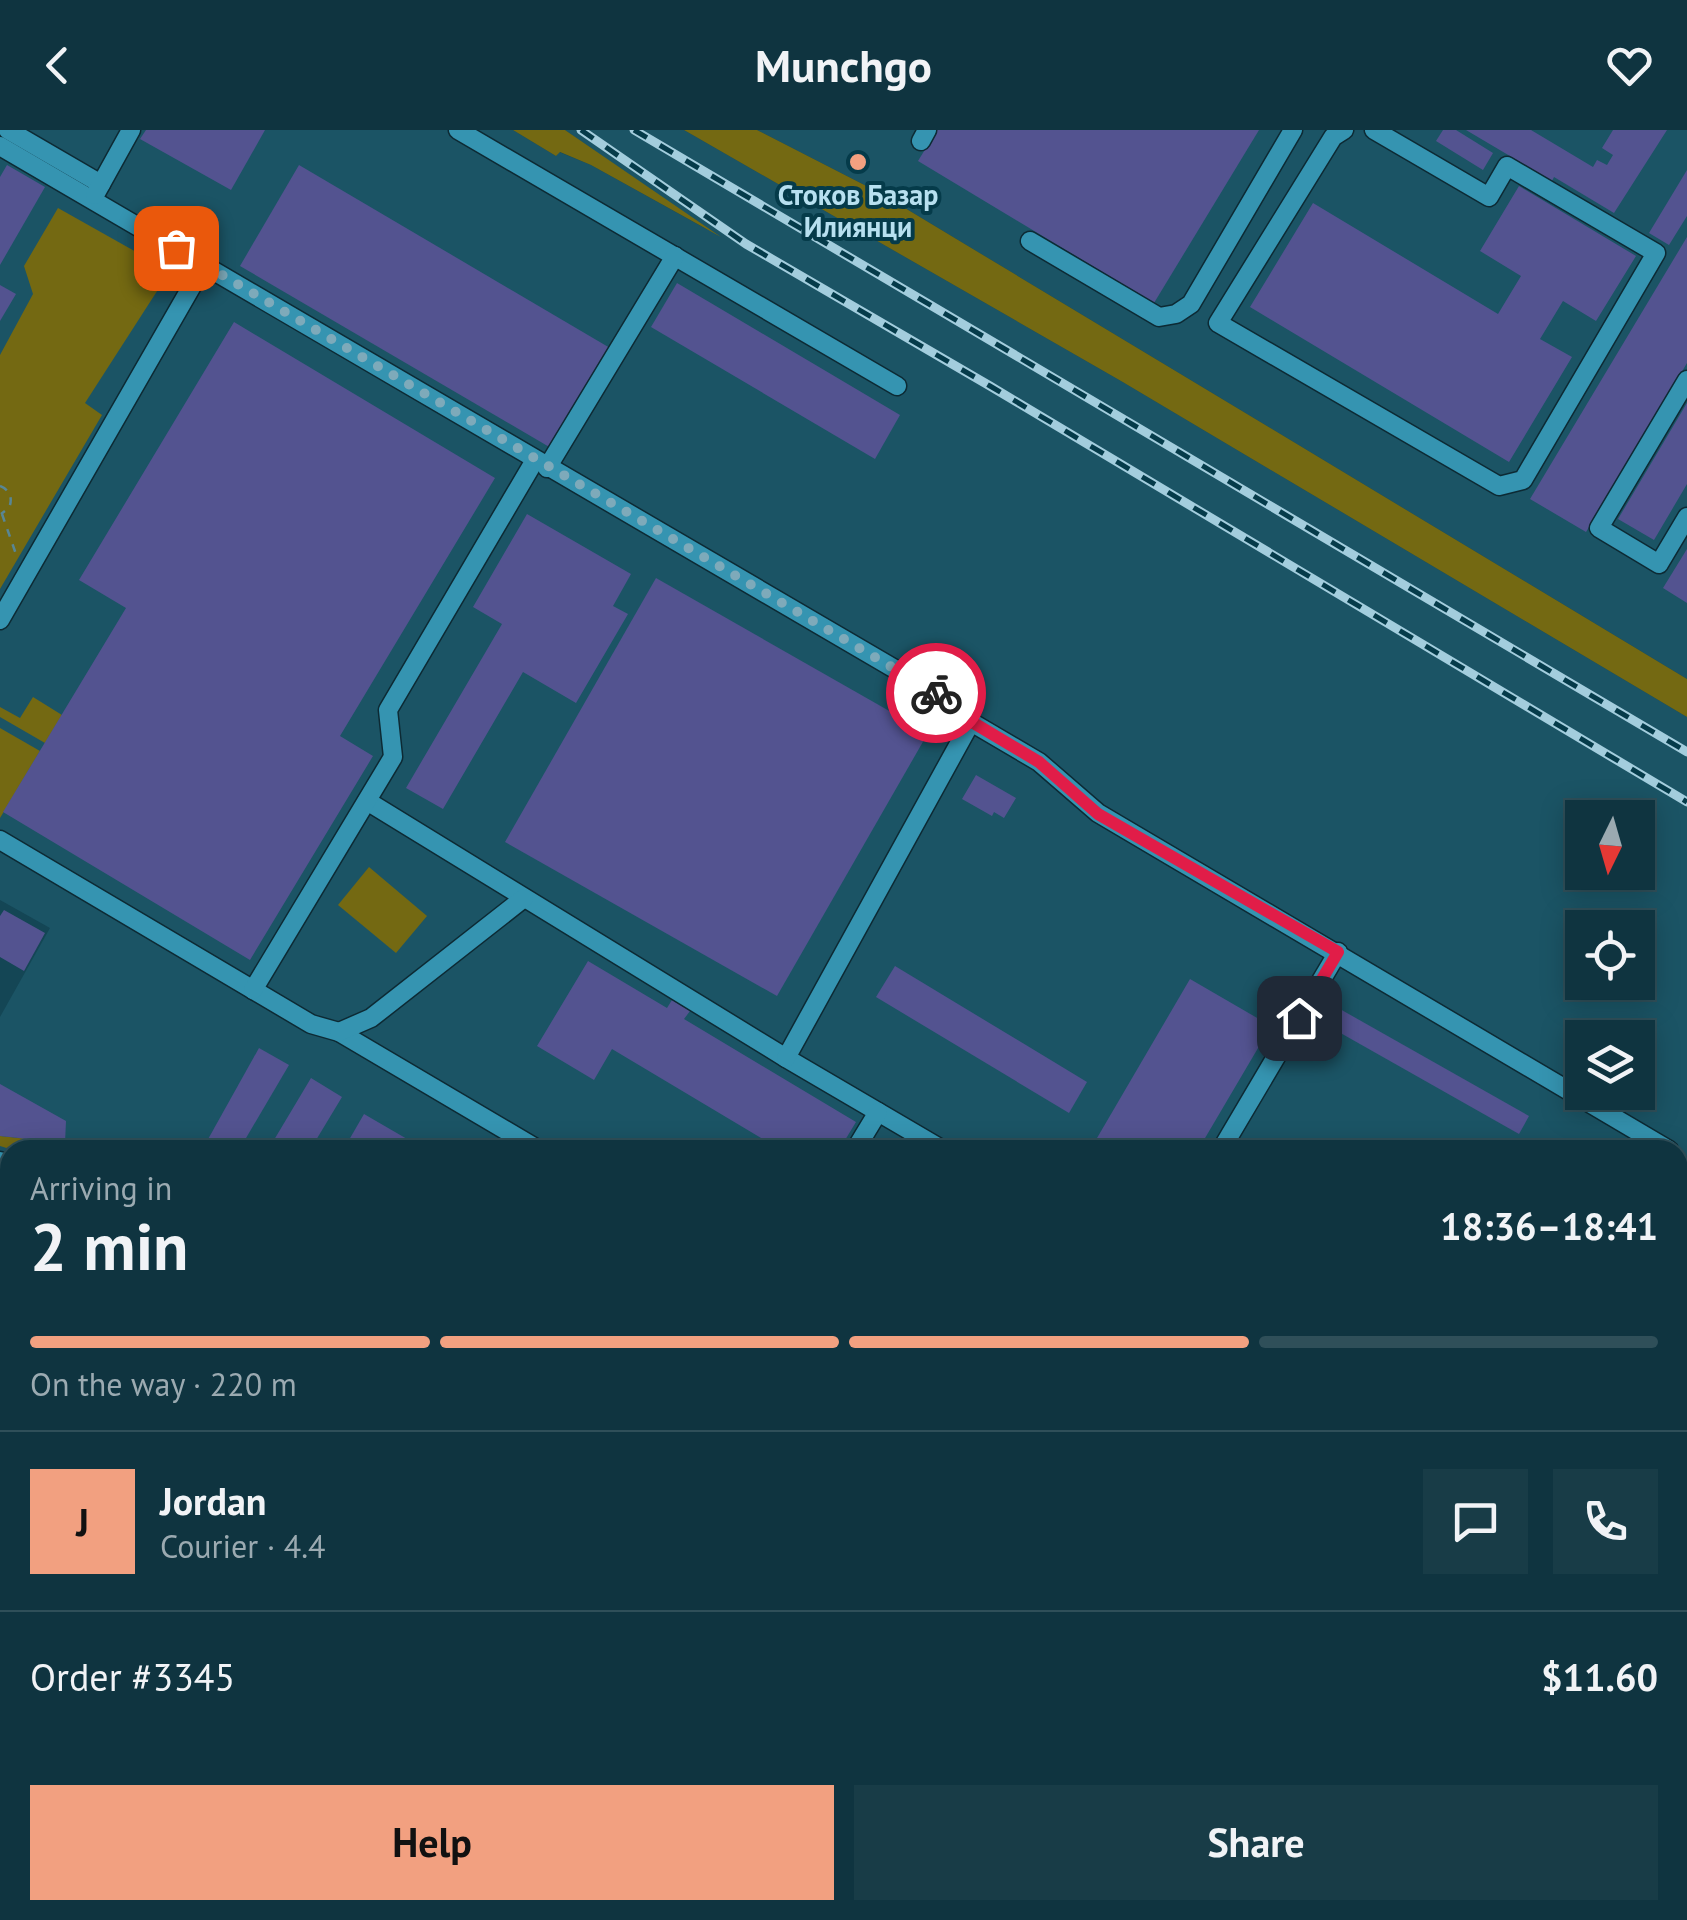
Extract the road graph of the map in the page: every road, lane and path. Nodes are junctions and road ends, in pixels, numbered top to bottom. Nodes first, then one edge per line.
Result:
1 (8, 130) edge
2 (131, 130) edge
3 (458, 130) edge
4 (1293, 130) edge
5 (1344, 130) edge
6 (1374, 130) edge
7 (0, 146) edge
8 (97, 192) junction
9 (1030, 241) dead end
10 (676, 256) junction
11 (204, 265) junction
12 (1687, 380) edge
13 (897, 386) dead end
14 (541, 464) junction
15 (0, 486) edge
16 (1, 514) edge
17 (1687, 517) edge
18 (25, 577) junction
19 (0, 620) edge
20 (972, 722) junction
21 (368, 801) junction
22 (0, 840) edge
23 (524, 898) junction
24 (1338, 952) junction
25 (254, 990) junction
26 (339, 1032) junction
27 (786, 1058) junction
28 (878, 1112) junction
29 (523, 1140) edge
30 (861, 1140) edge
31 (926, 1140) edge
32 (1227, 1140) edge
33 (1652, 1140) edge

1 - 8 street
2 - 8 street
3 - 10 street
4 - 9 street
5 - 6 street
7 - 8 street
8 - 11 street
10 - 13 street
10 - 14 street
11 - 14 street
11 - 18 street
12 - 17 street
14 - 20 street
14 - 21 street
15 - 16 path
16 - 18 path
18 - 19 street
20 - 24 street
20 - 27 street
21 - 23 street
21 - 25 street
22 - 25 street
23 - 26 street
23 - 27 street
24 - 32 street
24 - 33 street
25 - 26 street
26 - 29 street
27 - 28 street
28 - 30 street
28 - 31 street

